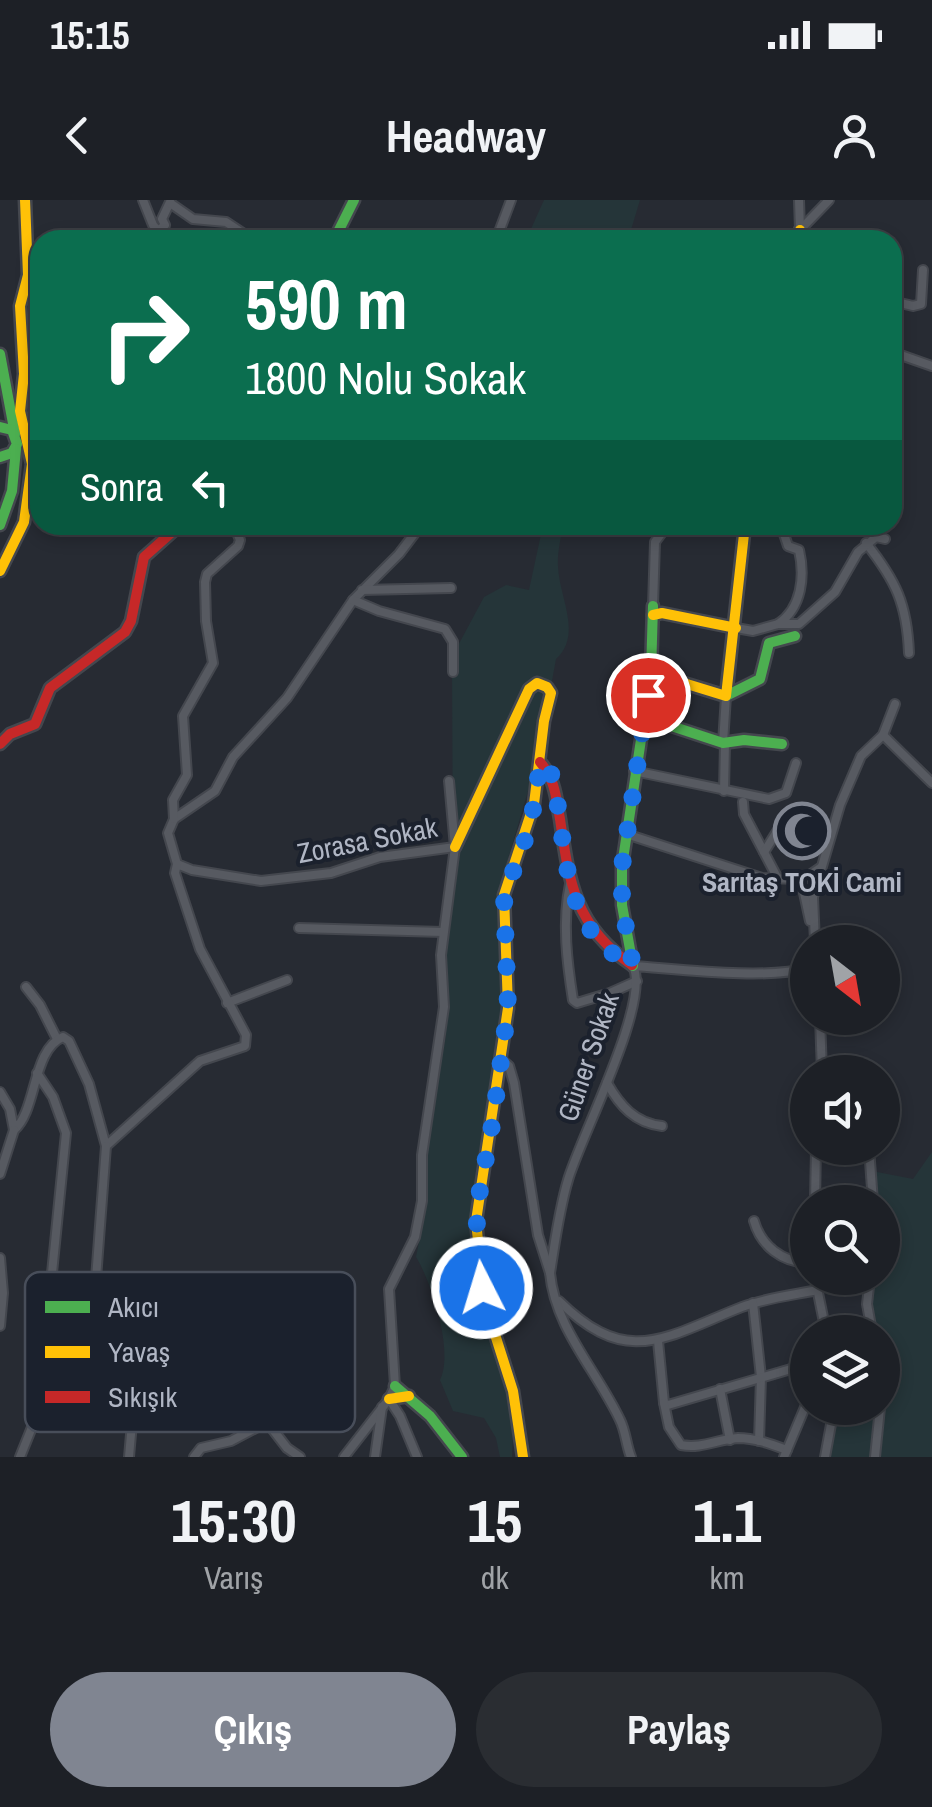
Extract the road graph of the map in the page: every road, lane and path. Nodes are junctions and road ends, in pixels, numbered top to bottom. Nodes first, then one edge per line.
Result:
1 (25, 200) edge
2 (143, 200) edge
3 (354, 200) edge
4 (511, 200) edge
5 (798, 200) edge
6 (829, 200) edge
7 (170, 201) edge
8 (157, 230) edge
9 (162, 230) edge
10 (238, 230) edge
11 (339, 230) edge
12 (500, 230) edge
13 (800, 230) edge
14 (804, 230) edge
15 (922, 270) dead end
16 (902, 303) edge
17 (0, 354) edge
18 (902, 356) edge
19 (932, 366) edge
20 (0, 427) edge
21 (16, 434) junction
22 (16, 449) junction
23 (0, 457) edge
24 (30, 466) edge
25 (30, 479) edge
26 (0, 525) edge
27 (169, 535) edge
28 (238, 535) edge
29 (413, 535) edge
30 (660, 535) edge
31 (744, 535) edge
32 (784, 535) edge
33 (884, 539) dead end
34 (866, 544) junction
35 (0, 571) edge
36 (451, 588) dead end
37 (362, 590) junction
38 (353, 600) junction
39 (653, 610) junction
40 (778, 624) junction
41 (736, 628) junction
42 (795, 636) dead end
43 (909, 653) dead end
44 (453, 672) dead end
45 (652, 673) junction
46 (726, 696) junction
47 (895, 704) dead end
48 (644, 717) junction
49 (883, 735) junction
50 (724, 743) junction
51 (0, 744) edge
52 (782, 744) dead end
53 (540, 762) junction
54 (796, 762) dead end
55 (634, 771) junction
56 (449, 781) dead end
57 (932, 784) edge
58 (724, 791) junction
59 (742, 802) dead end
60 (804, 818) dead end
61 (174, 819) junction
62 (626, 834) junction
63 (455, 847) junction
64 (764, 852) junction
65 (823, 863) junction
66 (177, 864) junction
67 (777, 877) junction
68 (797, 878) junction
69 (571, 882) junction
70 (812, 925) edge
71 (814, 925) edge
72 (299, 928) dead end
73 (443, 932) junction
74 (633, 966) junction
75 (790, 971) edge
76 (286, 980) dead end
77 (637, 981) junction
78 (26, 988) dead end
79 (227, 1002) junction
80 (56, 1039) junction
81 (501, 1059) junction
82 (37, 1073) junction
83 (607, 1084) junction
84 (0, 1092) edge
85 (662, 1126) dead end
86 (14, 1130) junction
87 (106, 1146) junction
88 (0, 1174) edge
89 (754, 1220) dead end
90 (0, 1258) edge
91 (790, 1260) edge
92 (52, 1272) edge
93 (98, 1272) edge
94 (550, 1273) junction
95 (793, 1295) edge
96 (557, 1298) junction
97 (753, 1303) junction
98 (0, 1326) edge
99 (658, 1342) junction
100 (790, 1369) edge
101 (761, 1376) junction
102 (395, 1386) junction
103 (720, 1389) junction
104 (409, 1396) junction
105 (386, 1403) junction
106 (664, 1404) junction
107 (797, 1425) edge
108 (830, 1425) edge
109 (878, 1425) edge
110 (30, 1432) edge
111 (131, 1432) edge
112 (249, 1432) edge
113 (275, 1432) edge
114 (828, 1436) junction
115 (730, 1440) junction
116 (759, 1440) junction
117 (785, 1454) edge
118 (20, 1457) edge
119 (129, 1457) edge
120 (194, 1457) edge
121 (300, 1457) edge
122 (344, 1457) edge
123 (375, 1457) edge
124 (417, 1457) edge
125 (462, 1457) edge
126 (523, 1457) edge
127 (631, 1457) edge
128 (817, 1457) edge
129 (825, 1457) edge
130 (875, 1457) edge

1 - 24 street
2 - 8 street
3 - 11 street
4 - 12 street
5 - 13 street
6 - 14 street
7 - 9 street
7 - 10 street
15 - 16 street
17 - 21 street
18 - 19 street
20 - 21 street
21 - 22 street
22 - 23 street
22 - 26 street
25 - 35 street
27 - 51 street
28 - 61 street
29 - 37 street
30 - 39 street, Güner Sokak
31 - 41 street
32 - 40 street
33 - 34 street
34 - 40 street
34 - 43 street
36 - 37 street
37 - 38 street
38 - 44 street
38 - 61 street
39 - 41 street
39 - 45 street, Güner Sokak
40 - 41 street
41 - 46 street
42 - 46 street
45 - 46 street
45 - 48 street, Güner Sokak
46 - 50 street
47 - 49 street
48 - 50 street
48 - 55 street, Güner Sokak
49 - 57 street
49 - 65 street
50 - 52 street
50 - 58 street
53 - 63 street
53 - 69 street
53 - 81 street
54 - 58 street
55 - 58 street
55 - 62 street, Güner Sokak
56 - 63 street
59 - 64 street
60 - 64 street
61 - 66 street
62 - 67 street
62 - 74 street, Güner Sokak
63 - 66 street, Zorasa Sokak
63 - 73 street, Zorasa Sokak
64 - 67 street
65 - 68 street
65 - 71 street
66 - 79 street
67 - 68 street
68 - 70 street
69 - 74 street
69 - 77 street
72 - 73 street
73 - 102 street, Zorasa Sokak
74 - 75 street
74 - 77 street, Güner Sokak
76 - 79 street
77 - 83 street, Güner Sokak
78 - 80 street
79 - 87 street
80 - 82 street
80 - 87 street
81 - 94 street
81 - 126 street
82 - 86 street
82 - 92 street
83 - 85 street
83 - 94 street, Güner Sokak
84 - 86 street
86 - 88 street
87 - 93 street
89 - 91 street
90 - 98 street
94 - 96 street, Güner Sokak
95 - 97 street
96 - 99 street
96 - 127 street, Güner Sokak
97 - 99 street
97 - 101 street
99 - 106 street
100 - 101 street
101 - 103 street
101 - 116 street
102 - 104 street
102 - 105 street
103 - 106 street
103 - 115 street
104 - 105 street
104 - 125 street
105 - 122 street
105 - 123 street
105 - 124 street
106 - 115 street
107 - 117 street
108 - 114 street
109 - 130 street
110 - 118 street
111 - 119 street
112 - 120 street
113 - 121 street
114 - 128 street
114 - 129 street
115 - 116 street
116 - 117 street

